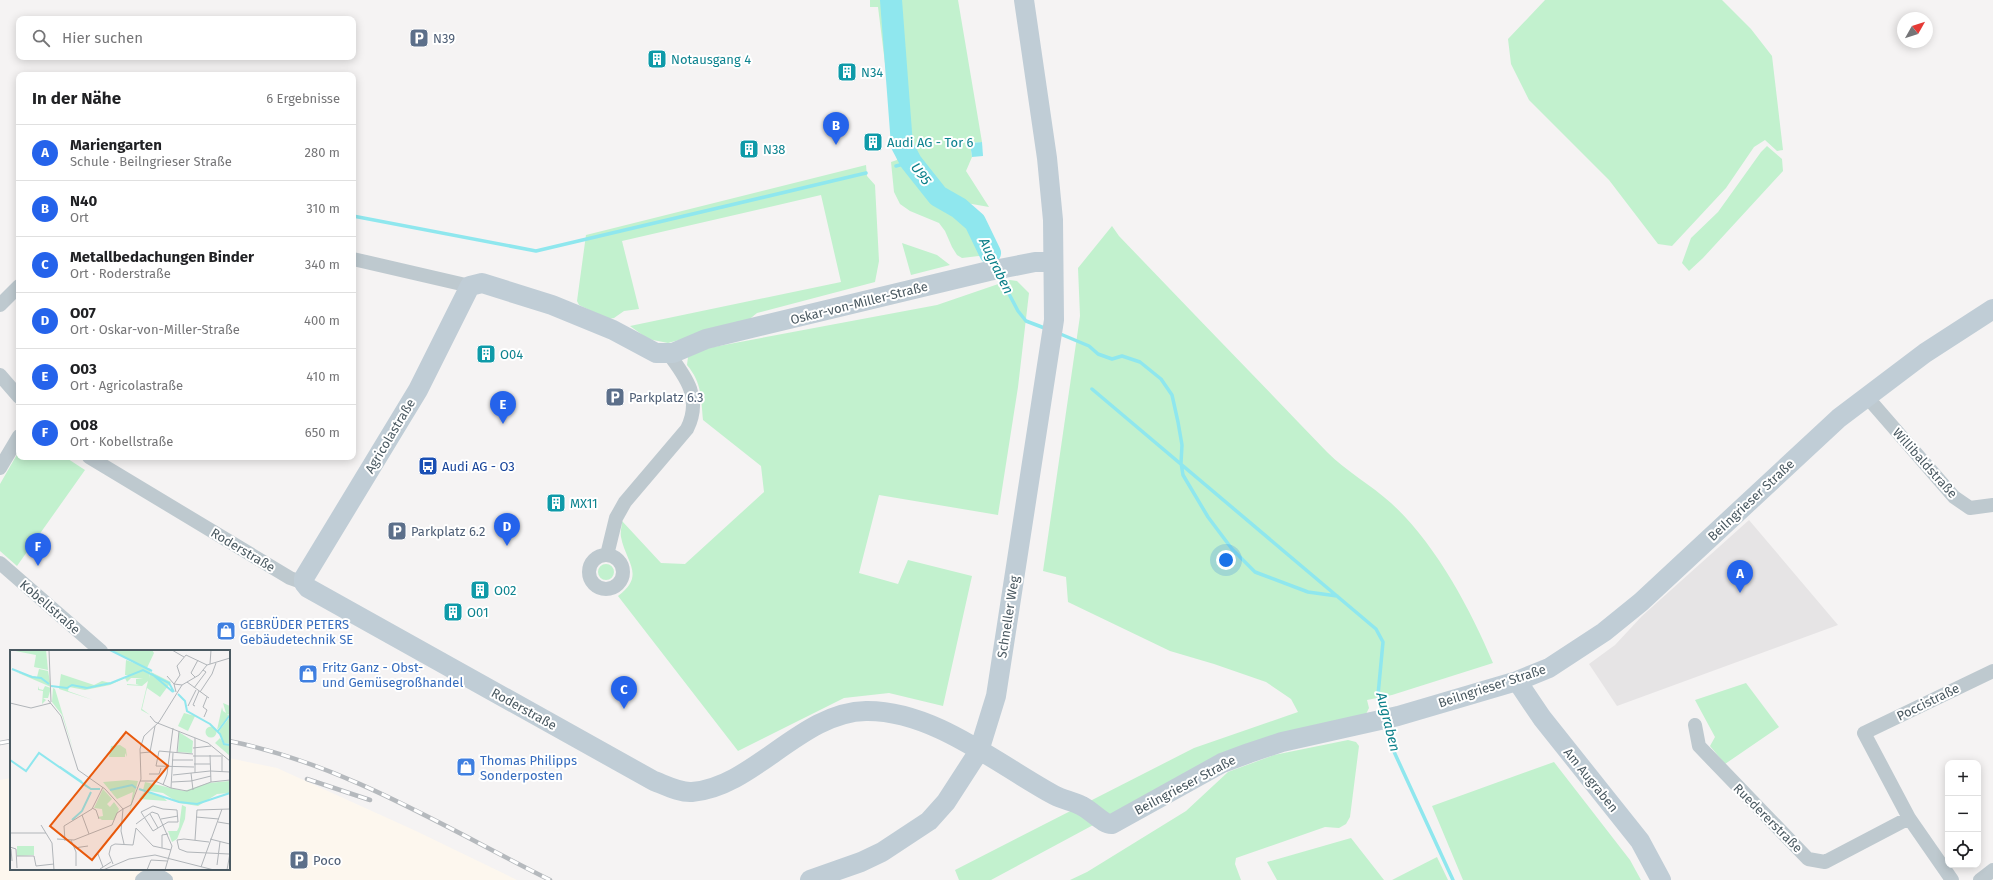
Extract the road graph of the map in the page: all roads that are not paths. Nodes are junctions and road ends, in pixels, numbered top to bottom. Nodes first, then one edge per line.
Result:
1 (1024, 0) edge
2 (356, 260) edge
3 (1053, 262) junction
4 (470, 286) junction
5 (16, 289) edge
6 (0, 305) edge
7 (1993, 309) edge
8 (668, 353) junction
9 (0, 374) edge
10 (16, 393) edge
11 (1866, 397) junction
12 (16, 441) edge
13 (94, 460) edge
14 (0, 468) edge
15 (1993, 505) edge
16 (608, 555) dead end
17 (0, 563) edge
18 (304, 583) junction
19 (100, 650) edge
20 (1993, 671) edge
21 (1517, 681) junction
22 (1695, 725) dead end
23 (979, 751) junction
24 (1909, 818) junction
25 (1993, 870) edge
26 (142, 880) edge
27 (166, 880) edge
28 (810, 880) edge
29 (1661, 880) edge
30 (1952, 880) edge
31 (1980, 880) edge

1 - 3 main road, Schneller Weg
2 - 4 street
3 - 8 main road, Oskar-von-Miller-Straße
3 - 23 main road, Schneller Weg
4 - 8 main road
4 - 18 main road, Agricolastraße
5 - 6 street
7 - 11 main road, Beilngrieser Straße
8 - 16 street
9 - 10 street
11 - 15 street, Willibaldstraße
11 - 21 main road, Beilngrieser Straße
12 - 14 street
13 - 18 street, Roderstraße
17 - 19 street, Kobellstraße
18 - 23 main road, Roderstraße
20 - 24 street, Poccistraße
21 - 23 main road, Beilngrieser Straße
21 - 29 main road, Am Augraben
22 - 24 street, Ruedererstraße
23 - 28 main road, Schneller Weg
24 - 30 street
25 - 31 street
26 - 27 street

